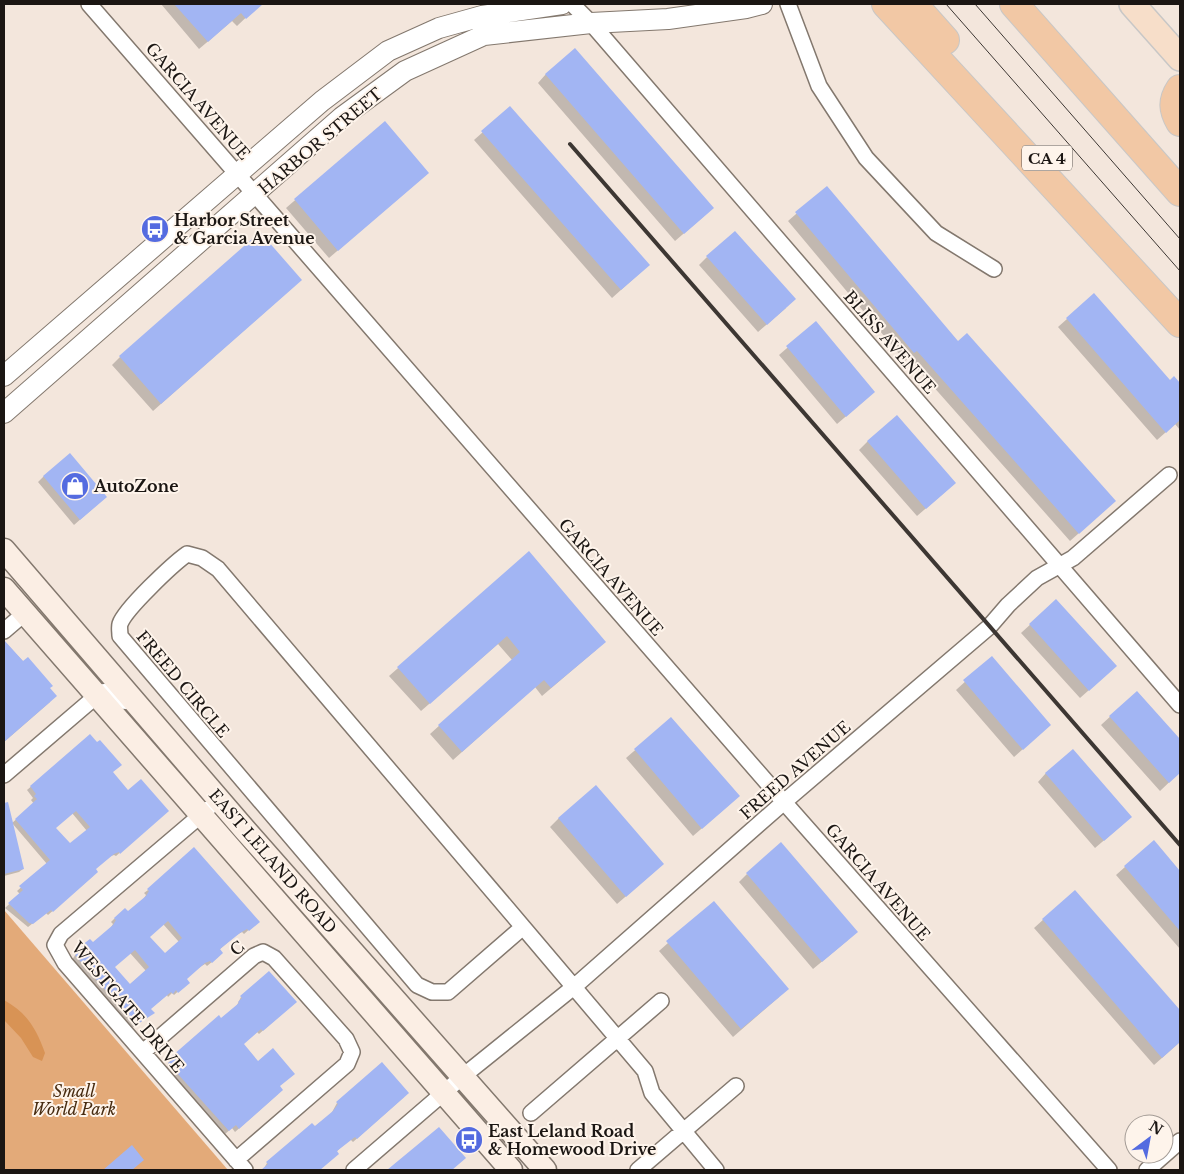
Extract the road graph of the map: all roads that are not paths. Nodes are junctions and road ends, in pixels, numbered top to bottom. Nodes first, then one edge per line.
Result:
1 (89, 4) edge
2 (562, 4) edge
3 (572, 4) edge
4 (762, 4) edge
5 (788, 4) edge
6 (886, 4) edge
7 (913, 4) edge
8 (1014, 4) edge
9 (1132, 4) edge
10 (488, 10) edge
11 (591, 23) junction
12 (1180, 58) edge
13 (1180, 89) edge
14 (1180, 122) edge
15 (238, 174) junction
16 (1180, 192) edge
17 (255, 194) junction
18 (994, 268) dead end
19 (1180, 313) edge
20 (1180, 323) edge
21 (4, 376) edge
22 (4, 413) edge
23 (1169, 475) dead end
24 (4, 550) edge
25 (1059, 565) junction
26 (4, 589) edge
27 (25, 613) junction
28 (4, 631) edge
29 (97, 696) junction
30 (136, 702) junction
31 (1180, 705) edge
32 (4, 776) edge
33 (784, 802) junction
34 (200, 815) junction
35 (245, 830) junction
36 (523, 927) junction
37 (575, 986) junction
38 (661, 1001) dead end
39 (618, 1038) junction
40 (142, 1052) junction
41 (462, 1076) junction
42 (736, 1086) dead end
43 (443, 1092) junction
44 (531, 1113) dead end
45 (683, 1133) junction
46 (1180, 1141) edge
47 (240, 1165) edge
48 (354, 1170) edge
49 (512, 1170) edge
50 (545, 1170) edge
51 (638, 1170) edge
52 (716, 1170) edge
53 (1109, 1170) edge
54 (1146, 1170) edge

1 - 15 street, GARCIA AVENUE
2 - 10 street, HARBOR STREET
3 - 11 street, BLISS AVENUE
4 - 11 street, HARBOR STREET
5 - 18 street
6 - 20 highway
7 - 19 highway, CA 4
8 - 16 highway
9 - 12 main road
10 - 15 street, HARBOR STREET
11 - 17 street, HARBOR STREET
11 - 25 street, BLISS AVENUE
13 - 14 highway
15 - 17 street, GARCIA AVENUE
15 - 21 street, HARBOR STREET
17 - 22 street, HARBOR STREET
17 - 33 street, GARCIA AVENUE
23 - 25 street, FREED AVENUE
24 - 30 main road, EAST LELAND ROAD
25 - 31 street, BLISS AVENUE
25 - 33 street, FREED AVENUE
26 - 27 main road, EAST LELAND ROAD
27 - 28 street
27 - 29 main road, EAST LELAND ROAD
29 - 30 street
29 - 32 street
29 - 34 main road, EAST LELAND ROAD
30 - 35 main road, EAST LELAND ROAD
33 - 37 street, FREED AVENUE
33 - 53 street, GARCIA AVENUE
34 - 35 street
34 - 40 street, WESTGATE DRIVE
34 - 43 main road, EAST LELAND ROAD
35 - 41 main road, EAST LELAND ROAD
36 - 36 street, FREED CIRCLE
36 - 37 street, FREED CIRCLE
37 - 39 street, FREED CIRCLE
37 - 41 street, FREED AVENUE
38 - 39 street
39 - 44 street
39 - 45 street, FREED CIRCLE
40 - 47 street, WESTGATE DRIVE
40 - 47 street, C
41 - 43 street, FREED AVENUE
41 - 50 main road, EAST LELAND ROAD
42 - 45 street
43 - 48 street, FREED AVENUE
43 - 49 main road, EAST LELAND ROAD
45 - 51 street
45 - 52 street, FREED CIRCLE
46 - 54 street

